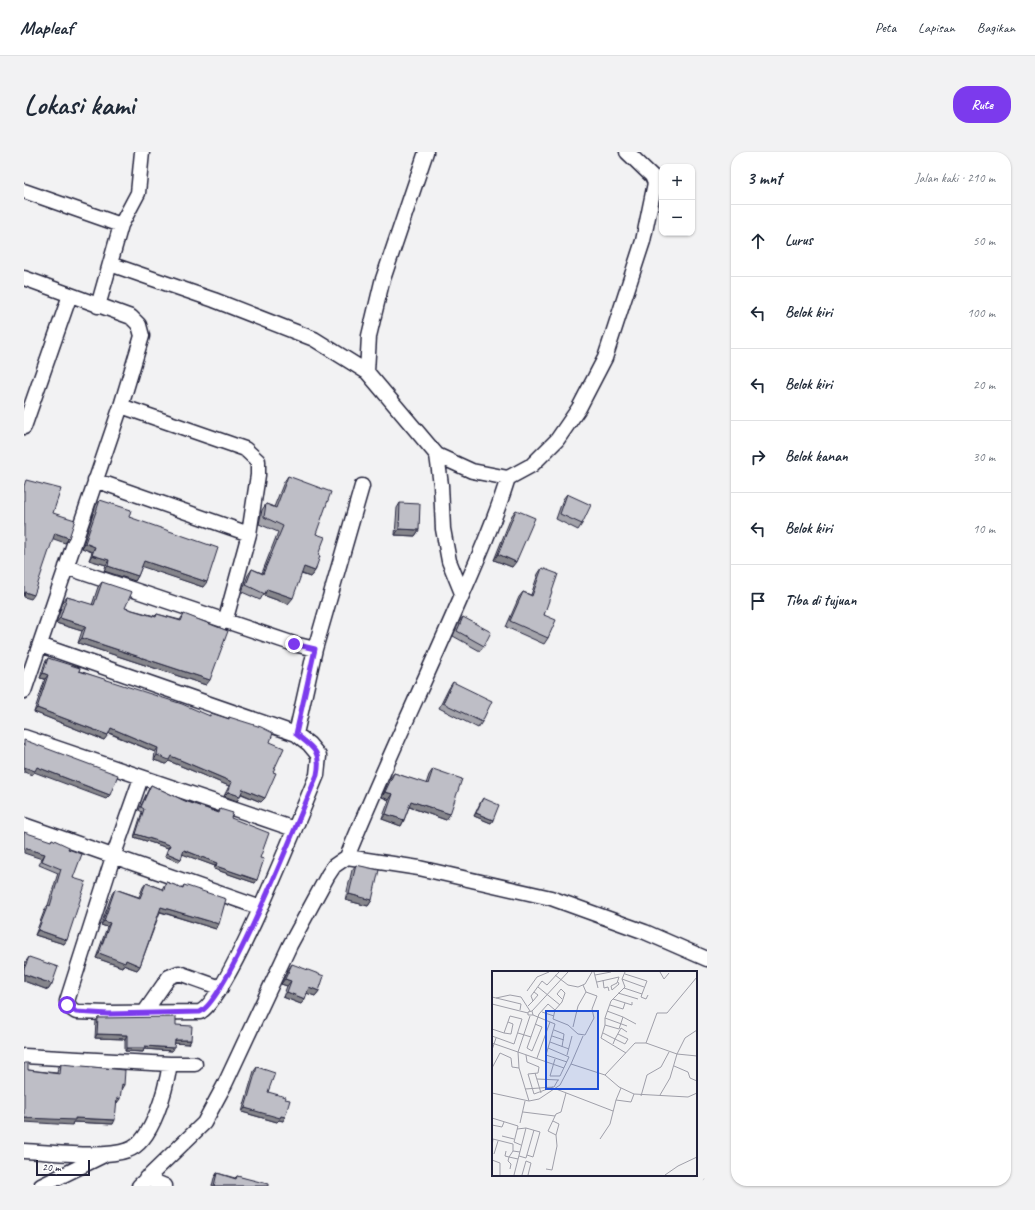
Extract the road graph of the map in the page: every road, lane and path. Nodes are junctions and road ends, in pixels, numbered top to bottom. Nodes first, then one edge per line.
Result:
1 (142, 152) edge
2 (426, 152) edge
3 (627, 152) edge
4 (24, 190) edge
5 (121, 225) junction
6 (110, 264) junction
7 (24, 278) edge
8 (70, 295) junction
9 (98, 306) junction
10 (367, 372) junction
11 (121, 406) junction
12 (24, 427) edge
13 (437, 455) junction
14 (508, 478) junction
15 (95, 480) junction
16 (362, 486) dead end
17 (249, 534) junction
18 (66, 567) junction
19 (462, 594) junction
20 (225, 622) junction
21 (40, 645) junction
22 (315, 649) junction
23 (24, 691) edge
24 (296, 734) junction
25 (24, 737) edge
26 (141, 778) junction
27 (24, 825) edge
28 (294, 829) junction
29 (113, 857) junction
30 (347, 857) junction
31 (261, 908) junction
32 (707, 959) edge
33 (221, 988) junction
34 (144, 1013) junction
35 (24, 1056) edge
36 (170, 1064) junction
37 (195, 1064) dead end
38 (24, 1151) edge
39 (106, 1154) junction
40 (142, 1182) edge
41 (41, 1186) edge
42 (165, 1186) edge

1 - 5 street
2 - 10 street
3 - 14 street
4 - 5 street
5 - 6 street
6 - 9 street
6 - 10 street
7 - 8 street
8 - 9 street
8 - 12 street
9 - 11 street
10 - 13 street
11 - 15 street
11 - 17 street
13 - 14 street
13 - 19 street
14 - 19 street
15 - 17 street
15 - 18 street
16 - 22 street
17 - 20 street
18 - 20 street
18 - 21 street
19 - 30 street
20 - 22 street
21 - 23 street
21 - 24 street
22 - 24 street
24 - 28 street
25 - 26 street
26 - 28 street
26 - 29 street
27 - 29 street
28 - 31 street
29 - 31 street
29 - 34 street
30 - 32 street
30 - 40 street
31 - 33 street
33 - 34 street
33 - 34 street
35 - 36 street
36 - 37 street
36 - 39 street
38 - 39 street
39 - 41 street
40 - 42 street

